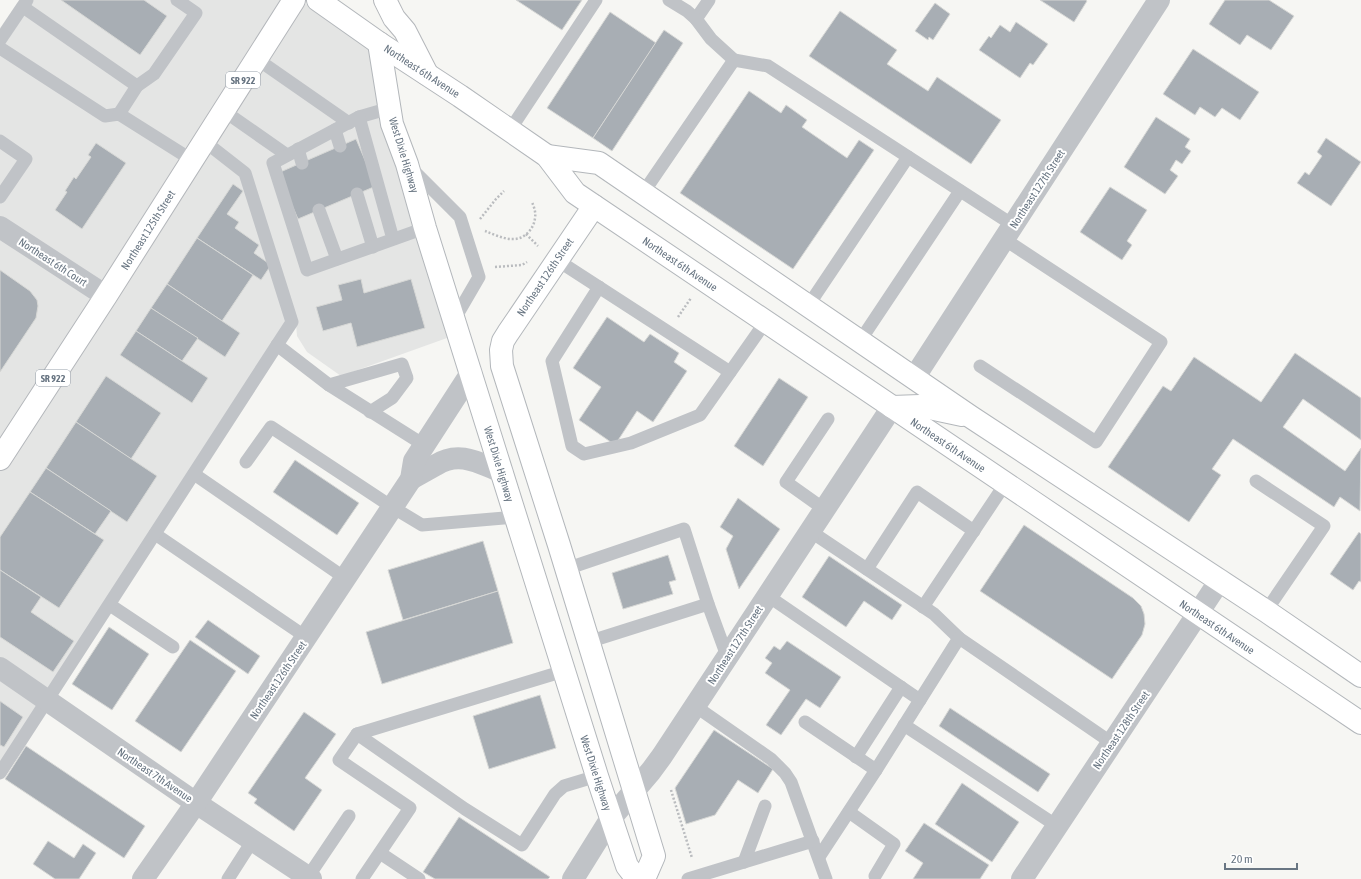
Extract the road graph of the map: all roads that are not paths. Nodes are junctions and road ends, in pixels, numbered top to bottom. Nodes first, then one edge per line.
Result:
1 (177, 0) edge
2 (294, 0) edge
3 (318, 0) edge
4 (385, 0) edge
5 (596, 0) edge
6 (669, 0) edge
7 (709, 0) edge
8 (1159, 0) edge
9 (25, 3) edge
10 (696, 18) junction
11 (0, 40) edge
12 (379, 43) junction
13 (0, 48) edge
14 (257, 59) junction
15 (734, 60) junction
16 (427, 74) junction
17 (137, 86) junction
18 (390, 108) junction
19 (224, 111) junction
20 (119, 114) junction
21 (354, 120) junction
22 (335, 130) junction
23 (510, 130) junction
24 (0, 141) edge
25 (204, 141) junction
26 (340, 146) dead end
27 (293, 152) junction
28 (546, 156) junction
29 (908, 157) junction
30 (192, 160) junction
31 (302, 163) dead end
32 (407, 164) junction
33 (960, 191) junction
34 (643, 193) junction
35 (357, 194) dead end
36 (0, 197) edge
37 (594, 206) junction
38 (319, 210) dead end
39 (0, 227) edge
40 (425, 228) junction
41 (1008, 232) junction
42 (394, 239) junction
43 (373, 246) junction
44 (550, 255) junction
45 (337, 259) junction
46 (599, 287) junction
47 (106, 296) junction
48 (808, 306) junction
49 (454, 320) junction
50 (766, 321) junction
51 (860, 341) junction
52 (277, 345) junction
53 (980, 366) dead end
54 (730, 372) junction
55 (471, 373) junction
56 (914, 378) junction
57 (329, 385) junction
58 (892, 407) junction
59 (370, 412) junction
60 (971, 417) junction
61 (828, 418) dead end
62 (424, 445) junction
63 (0, 459) edge
64 (246, 462) dead end
65 (502, 472) junction
66 (194, 474) junction
67 (411, 479) junction
68 (1256, 481) dead end
69 (1005, 484) junction
70 (392, 507) junction
71 (824, 508) junction
72 (516, 517) junction
73 (810, 531) junction
74 (974, 531) junction
75 (155, 534) junction
76 (566, 569) junction
77 (867, 569) junction
78 (345, 578) junction
79 (1220, 580) junction
80 (768, 596) junction
81 (708, 604) junction
82 (110, 605) junction
83 (923, 607) junction
84 (1266, 611) junction
85 (1198, 614) junction
86 (306, 637) junction
87 (959, 638) junction
88 (588, 642) junction
89 (173, 647) dead end
90 (727, 656) junction
91 (0, 668) edge
92 (564, 671) junction
93 (1361, 676) edge
94 (902, 687) junction
95 (920, 700) junction
96 (48, 701) junction
97 (695, 706) junction
98 (805, 722) dead end
99 (1361, 723) edge
100 (904, 725) junction
101 (357, 734) junction
102 (1112, 743) junction
103 (856, 757) junction
104 (876, 770) junction
105 (0, 774) edge
106 (597, 776) junction
107 (634, 791) junction
108 (196, 803) junction
109 (765, 806) dead end
110 (849, 812) junction
111 (349, 816) dead end
112 (611, 818) junction
113 (1057, 826) junction
114 (253, 840) junction
115 (813, 841) junction
116 (380, 853) junction
117 (819, 857) junction
118 (744, 862) junction
119 (875, 876) dead end
120 (310, 878) edge
121 (693, 878) edge
122 (143, 879) edge
123 (228, 879) edge
124 (362, 879) edge
125 (419, 879) edge
126 (573, 879) edge
127 (636, 879) edge
128 (644, 879) edge
129 (826, 879) edge
130 (1022, 879) edge

1 - 17 lane
2 - 14 main road, Northeast 125th Street / SR 922
3 - 12 main road, Northeast 6th Avenue
4 - 16 main road
5 - 23 lane
6 - 10 lane
7 - 10 lane
8 - 41 street, Northeast 127th Street
9 - 11 lane
9 - 17 lane
10 - 15 lane
12 - 16 main road, Northeast 6th Avenue
12 - 18 main road, West Dixie Highway
13 - 20 lane
14 - 19 main road, Northeast 125th Street / SR 922
14 - 21 lane
15 - 29 lane
15 - 34 lane
16 - 23 main road, Northeast 6th Avenue
17 - 20 lane
18 - 21 lane
18 - 32 main road, West Dixie Highway
19 - 25 main road, Northeast 125th Street / SR 922
19 - 27 lane
20 - 30 lane
21 - 22 lane
21 - 42 lane
22 - 26 lane
22 - 27 lane
23 - 28 main road, Northeast 6th Avenue
24 - 36 lane
25 - 30 main road, Northeast 125th Street / SR 922
25 - 52 lane
27 - 31 lane
27 - 45 lane
28 - 34 main road, Northeast 6th Avenue
28 - 37 main road, Northeast 6th Avenue
29 - 33 lane
29 - 48 lane
30 - 47 main road, Northeast 125th Street / SR 922
32 - 40 main road, West Dixie Highway
32 - 49 lane
33 - 41 lane
33 - 51 lane
34 - 48 main road, Northeast 6th Avenue
35 - 43 lane
37 - 44 main road, Northeast 126th Street
37 - 50 main road, Northeast 6th Avenue
38 - 45 lane
39 - 47 street, Northeast 6th Court
40 - 42 lane
40 - 49 main road, West Dixie Highway
41 - 53 lane
41 - 56 street, Northeast 127th Street
42 - 43 lane
43 - 45 lane
44 - 46 lane
44 - 76 main road, Northeast 126th Street
46 - 54 lane
46 - 54 lane
47 - 63 main road, Northeast 125th Street / SR 922
48 - 51 main road, Northeast 6th Avenue
49 - 55 main road, West Dixie Highway
50 - 54 lane
50 - 58 main road, Northeast 6th Avenue
51 - 56 main road, Northeast 6th Avenue
52 - 57 lane
52 - 66 lane
55 - 62 street, Northeast 126th Street
55 - 65 main road, West Dixie Highway
56 - 60 main road, Northeast 6th Avenue
57 - 59 lane
57 - 59 lane
58 - 60 main road
58 - 69 main road, Northeast 6th Avenue
58 - 71 street, Northeast 127th Street
59 - 62 lane
60 - 79 main road, Northeast 6th Avenue
61 - 71 lane
62 - 67 street, Northeast 126th Street
64 - 70 lane
65 - 67 street
65 - 72 main road, West Dixie Highway
66 - 75 lane
66 - 78 lane
67 - 70 street, Northeast 126th Street
68 - 84 lane
69 - 74 lane
69 - 85 main road, Northeast 6th Avenue
70 - 72 lane
70 - 78 street, Northeast 126th Street
71 - 73 street, Northeast 127th Street
72 - 92 main road, West Dixie Highway
73 - 77 lane
73 - 80 street, Northeast 127th Street
74 - 77 lane
74 - 83 lane
75 - 82 lane
75 - 86 lane
76 - 81 lane
76 - 88 main road
77 - 83 lane
78 - 86 street, Northeast 126th Street
79 - 84 main road, Northeast 6th Avenue
79 - 85 street, Northeast 128th Street
80 - 90 street, Northeast 127th Street
80 - 94 lane
81 - 88 lane
81 - 90 lane
82 - 89 lane
82 - 96 lane
83 - 87 lane
84 - 93 main road, Northeast 6th Avenue
85 - 99 main road, Northeast 6th Avenue
85 - 102 street, Northeast 128th Street
86 - 108 street, Northeast 126th Street
87 - 95 lane
87 - 102 lane
88 - 107 main road
90 - 97 street, Northeast 127th Street
91 - 96 street, Northeast 7th Avenue
92 - 101 lane
92 - 106 main road, West Dixie Highway
94 - 95 lane
94 - 103 lane
95 - 100 lane
96 - 105 lane
96 - 108 street, Northeast 7th Avenue
97 - 107 street, Northeast 127th Street
97 - 115 lane
98 - 103 lane
100 - 104 lane
100 - 113 lane
101 - 106 lane
101 - 116 lane
102 - 113 street, Northeast 128th Street
103 - 104 lane
104 - 110 lane
106 - 112 main road, West Dixie Highway
107 - 112 street, Northeast 127th Street
107 - 128 main road
108 - 114 street, Northeast 7th Avenue
108 - 122 street, Northeast 126th Street
109 - 118 lane
110 - 117 lane
110 - 119 lane
111 - 120 lane
112 - 126 street, Northeast 127th Street
112 - 127 main road, West Dixie Highway
113 - 130 street, Northeast 128th Street
114 - 120 street, Northeast 7th Avenue
114 - 123 lane
115 - 117 lane
115 - 118 lane
116 - 124 lane
116 - 125 lane
117 - 129 lane
118 - 121 lane

